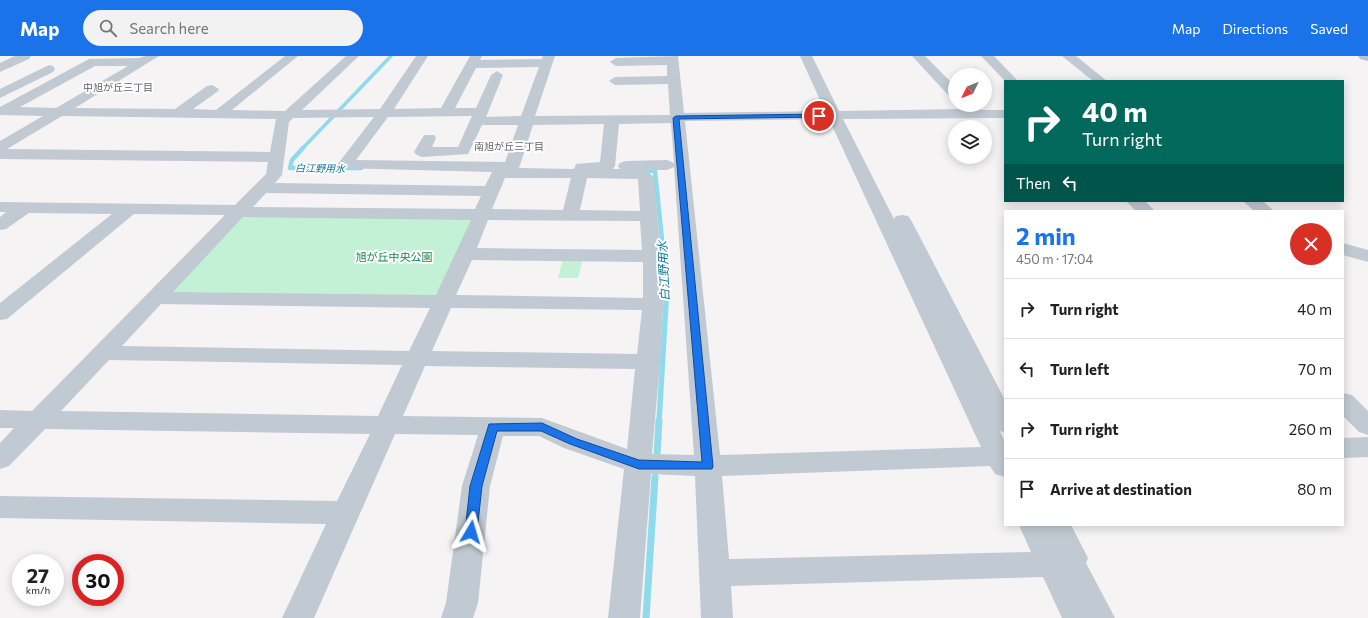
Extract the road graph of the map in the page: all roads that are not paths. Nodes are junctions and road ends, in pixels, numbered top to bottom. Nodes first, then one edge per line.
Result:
1 (25, 56) edge
2 (292, 56) edge
3 (352, 56) edge
4 (422, 56) edge
5 (806, 56) edge
6 (816, 56) edge
7 (918, 56) edge
8 (987, 56) edge
9 (1068, 56) edge
10 (1364, 56) edge
11 (1368, 57) edge
12 (672, 58) edge
13 (148, 59) edge
14 (474, 60) edge
15 (548, 60) edge
16 (616, 62) dead end
17 (61, 63) dead end
18 (0, 68) edge
19 (497, 75) dead end
20 (674, 80) junction
21 (1011, 80) edge
22 (1100, 80) edge
23 (615, 81) dead end
24 (948, 87) edge
25 (212, 89) dead end
26 (0, 94) edge
27 (948, 110) edge
28 (1, 111) edge
29 (60, 112) junction
30 (992, 112) edge
31 (179, 113) junction
32 (384, 113) junction
33 (445, 113) junction
34 (219, 114) junction
35 (289, 114) junction
36 (1004, 114) edge
37 (842, 116) junction
38 (479, 117) junction
39 (676, 118) junction
40 (527, 120) junction
41 (612, 120) junction
42 (429, 138) dead end
43 (0, 147) edge
44 (0, 154) edge
45 (277, 157) junction
46 (667, 165) dead end
47 (607, 166) junction
48 (511, 170) junction
49 (582, 170) junction
50 (260, 188) junction
51 (391, 190) junction
52 (491, 191) junction
53 (1136, 202) edge
54 (1253, 202) edge
55 (0, 207) edge
56 (25, 207) junction
57 (129, 209) junction
58 (1145, 210) edge
59 (1264, 210) edge
60 (238, 211) junction
61 (376, 213) junction
62 (482, 215) junction
63 (570, 216) junction
64 (649, 216) junction
65 (0, 225) edge
66 (1344, 249) edge
67 (465, 254) junction
68 (652, 256) junction
69 (1368, 256) edge
70 (155, 298) junction
71 (442, 302) junction
72 (653, 304) junction
73 (0, 314) edge
74 (101, 353) junction
75 (417, 357) junction
76 (649, 362) junction
77 (1344, 403) edge
78 (0, 419) edge
79 (38, 420) junction
80 (1004, 422) edge
81 (386, 426) junction
82 (1368, 426) edge
83 (492, 427) junction
84 (1368, 447) edge
85 (1344, 448) edge
86 (0, 459) edge
87 (1003, 459) edge
88 (639, 464) junction
89 (708, 466) junction
90 (0, 506) edge
91 (346, 513) junction
92 (1033, 526) edge
93 (1057, 526) edge
94 (1052, 564) junction
95 (714, 572) junction
96 (298, 618) edge
97 (457, 618) edge
98 (624, 618) edge
99 (717, 618) edge
100 (1078, 618) edge
101 (1099, 618) edge

1 - 18 street
2 - 34 street
3 - 35 street
4 - 32 street
5 - 37 street
6 - 37 street
7 - 24 street
8 - 21 street
9 - 22 street
10 - 11 main road
12 - 16 street
12 - 20 street
13 - 28 street
13 - 29 street
14 - 15 street
14 - 33 street
15 - 40 street
17 - 26 street
19 - 38 street
20 - 23 street
20 - 39 street
25 - 31 street
27 - 37 street
28 - 29 street
29 - 31 street
29 - 43 street
30 - 36 street
31 - 34 street
32 - 33 street
32 - 35 street
32 - 48 street
33 - 38 street
34 - 35 street
35 - 45 street
37 - 39 street
37 - 80 street
37 - 87 street
38 - 40 street
38 - 42 street
39 - 41 street
39 - 89 street
40 - 41 street
40 - 48 street
41 - 47 street
44 - 45 street
45 - 50 street
46 - 47 street
47 - 49 street
48 - 49 street
48 - 52 street
49 - 63 street
49 - 64 street
50 - 51 street
50 - 60 street
51 - 52 street
51 - 61 street
52 - 62 street
53 - 58 street
54 - 59 street
55 - 56 street
56 - 57 street
56 - 65 street
57 - 60 street
57 - 73 street
60 - 61 street
60 - 70 street
61 - 62 street
62 - 63 street
62 - 67 street
63 - 64 street
64 - 68 street
66 - 69 street
67 - 68 street
67 - 71 street
68 - 72 street
70 - 71 street
70 - 74 street
71 - 72 street
71 - 75 street
72 - 76 street
74 - 75 street
74 - 79 street
75 - 76 street
75 - 81 street
76 - 88 street
77 - 82 street
78 - 79 street
79 - 81 street
79 - 86 street
81 - 83 street
81 - 91 street
83 - 88 street
83 - 97 street
84 - 85 street
87 - 89 street
88 - 89 street
88 - 98 street
89 - 95 street
90 - 91 street
91 - 96 street
92 - 94 street
93 - 101 street
94 - 95 street
94 - 100 street
95 - 99 street

